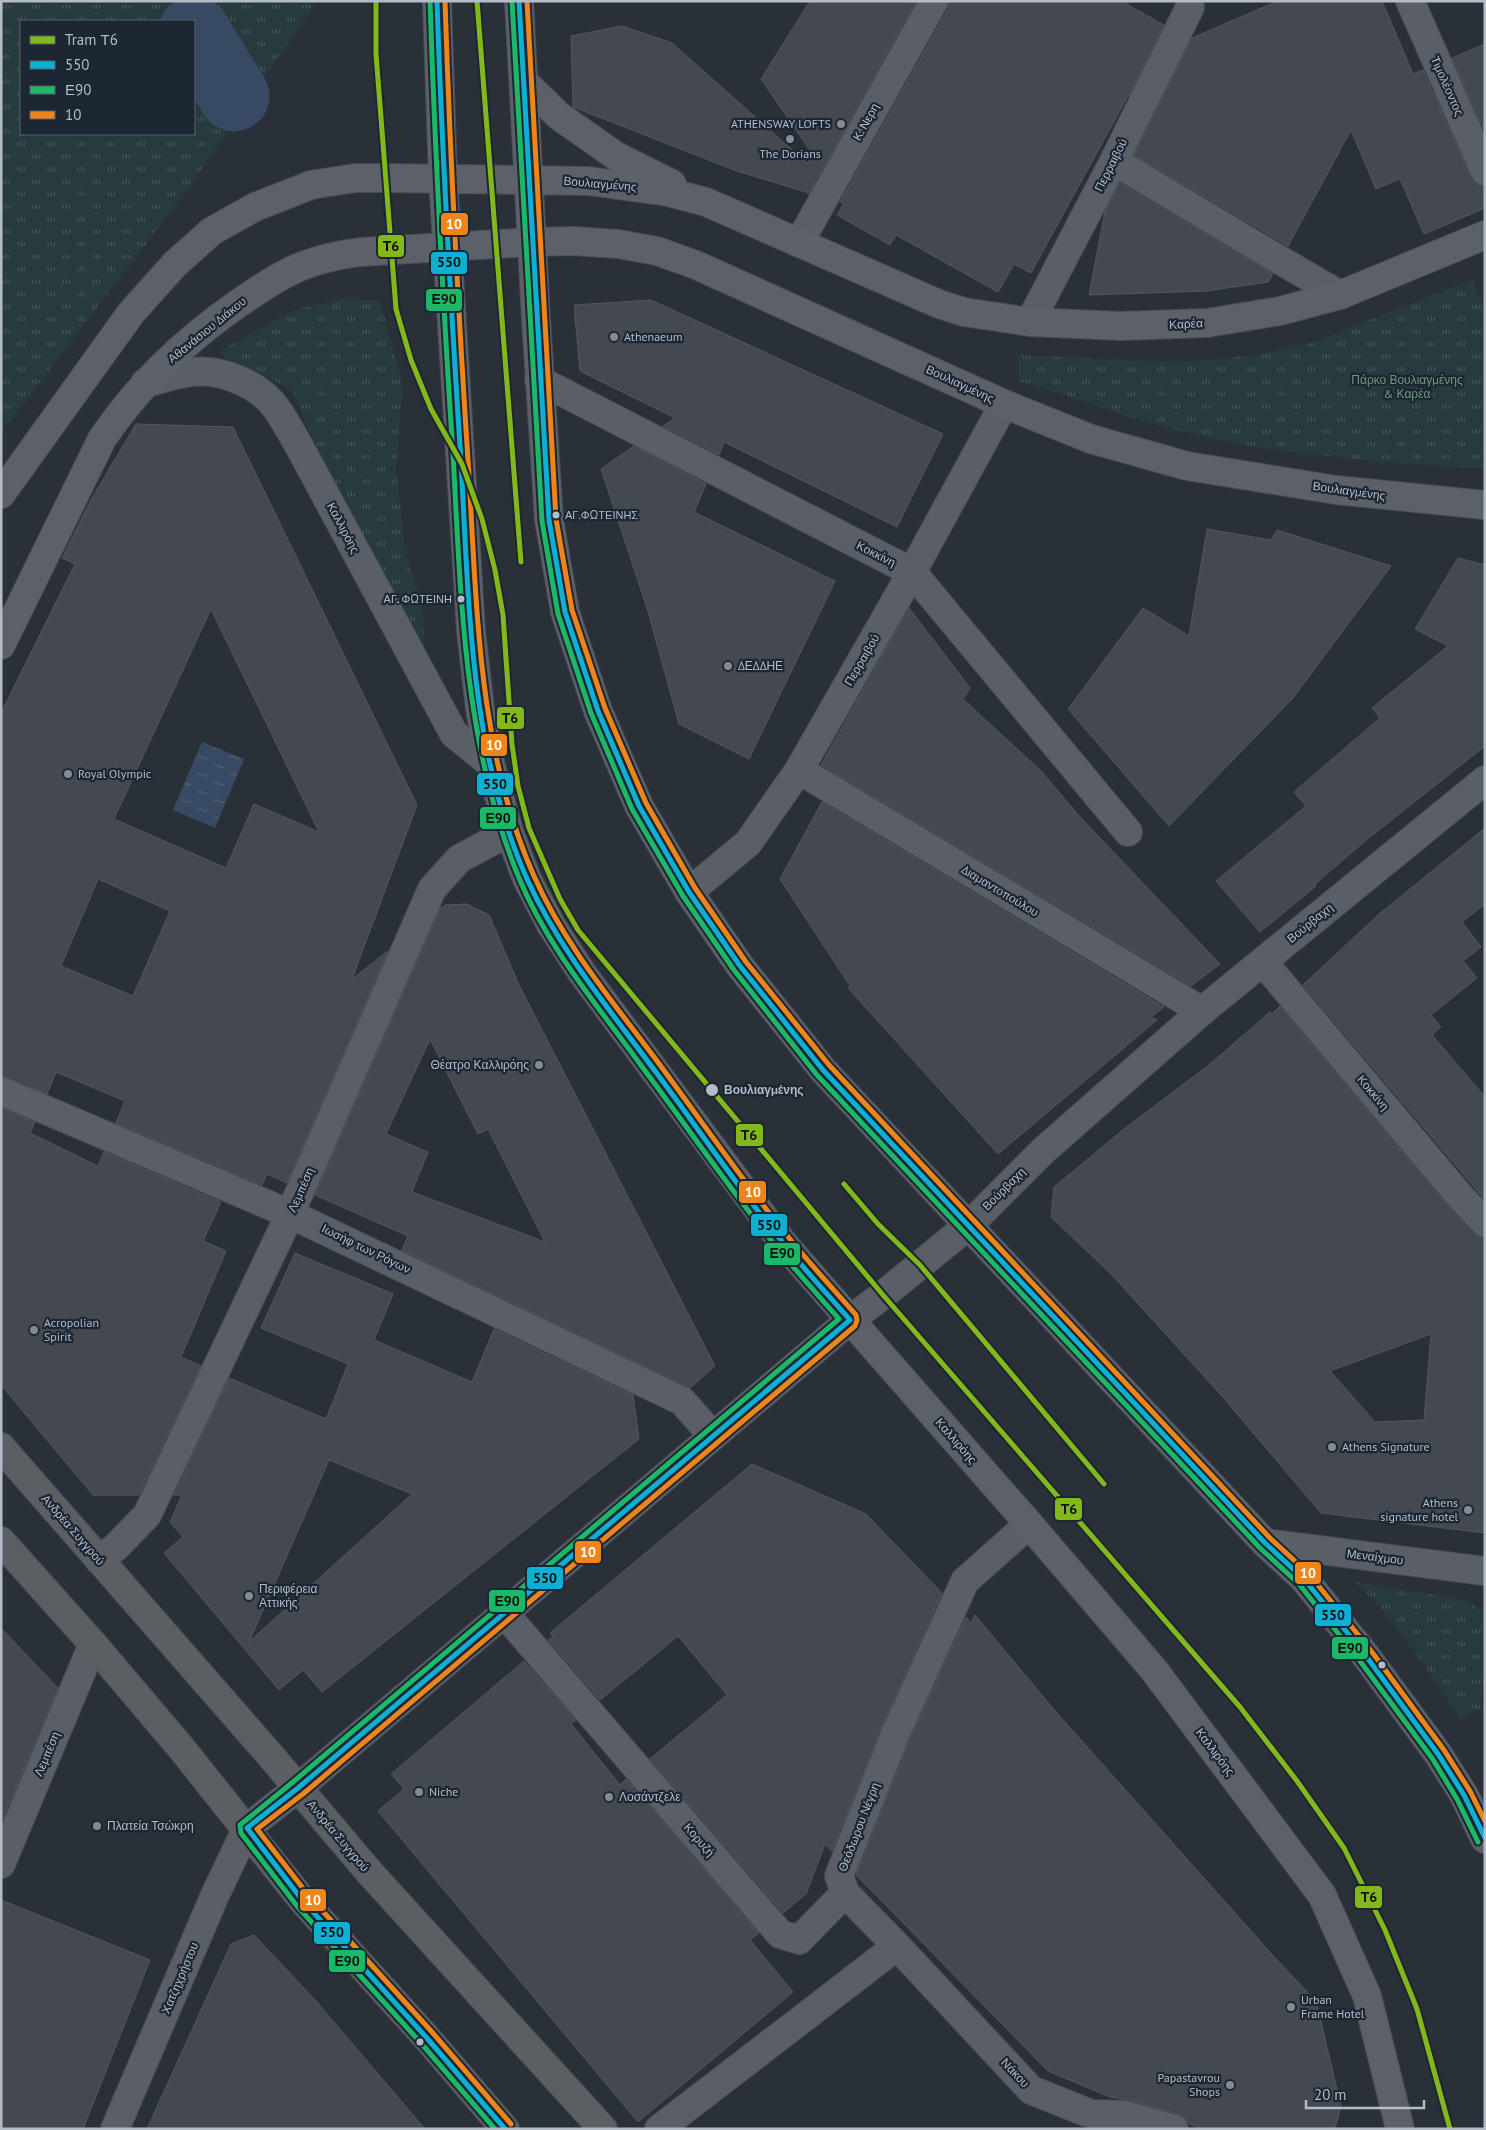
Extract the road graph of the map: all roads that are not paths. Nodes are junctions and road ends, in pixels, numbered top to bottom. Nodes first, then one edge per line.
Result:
1 (437, 1) edge
2 (520, 1) edge
3 (934, 1) edge
4 (1410, 1) edge
5 (1191, 3) edge
6 (524, 82) junction
7 (1114, 161) junction
8 (1485, 171) edge
9 (444, 178) junction
10 (529, 180) junction
11 (706, 202) junction
12 (1485, 236) edge
13 (533, 242) junction
14 (799, 243) junction
15 (447, 247) junction
16 (1340, 295) junction
17 (1030, 322) junction
18 (540, 380) junction
19 (145, 383) junction
20 (1004, 404) junction
21 (1, 494) edge
22 (1485, 505) edge
23 (912, 572) junction
24 (1, 645) edge
25 (490, 763) junction
26 (798, 770) junction
27 (1485, 780) edge
28 (508, 832) junction
29 (1128, 832) dead end
30 (689, 892) junction
31 (1263, 962) junction
32 (1202, 1011) junction
33 (1, 1091) edge
34 (290, 1214) junction
35 (1485, 1223) edge
36 (969, 1225) junction
37 (850, 1320) junction
38 (713, 1436) junction
39 (1, 1447) edge
40 (1029, 1524) junction
41 (1, 1541) edge
42 (1265, 1543) junction
43 (99, 1560) junction
44 (1485, 1571) edge
45 (504, 1613) junction
46 (93, 1644) junction
47 (298, 1788) junction
48 (247, 1828) junction
49 (1485, 1839) edge
50 (1, 1864) edge
51 (845, 1893) junction
52 (896, 1946) junction
53 (1083, 2121) edge
54 (116, 2129) edge
55 (504, 2129) edge
56 (602, 2129) edge
57 (659, 2129) edge
58 (1174, 2129) edge
59 (1400, 2129) edge

1 - 9 main road, Καλλιρόης
2 - 6 main road
3 - 14 street, Κ. Νερη
4 - 8 street, Τιμολέοντος
5 - 7 street, Περραιβού
6 - 10 main road
6 - 11 main road
7 - 16 street
7 - 17 street, Περραιβού
9 - 10 main road, Βουλιαγμένης
9 - 15 main road, Καλλιρόης
9 - 21 main road
10 - 11 main road, Βουλιαγμένης
10 - 13 main road
11 - 14 main road, Βουλιαγμένης
12 - 16 main road, Καρέα
13 - 15 main road, Βουλιαγμένης
13 - 18 main road
13 - 20 main road, Βουλιαγμένης
14 - 17 main road, Βουλιαγμένης
15 - 19 main road, Αθανάσιου Διάκου
15 - 25 main road, Καλλιρόης
16 - 17 main road, Καρέα
18 - 23 street, Κοκκίνη
18 - 30 main road
19 - 24 main road, Αθανάσιου Διάκου
19 - 25 street, Καλλιρόης
20 - 22 main road, Βουλιαγμένης
20 - 23 street, Περραιβού
23 - 26 street, Περραιβού
23 - 29 street, Κοκκίνη
25 - 28 main road, Καλλιρόης
26 - 30 street, Περραιβού
26 - 32 street, Διαμαντοπούλου
27 - 31 street, Βούρβαχη
28 - 34 street, Λεμπέση
28 - 37 main road, Καλλιρόης
30 - 36 main road
31 - 32 street, Βούρβαχη
31 - 35 street, Κοκκίνη
32 - 36 street, Βούρβαχη
33 - 34 street, Ιωσήφ των Ρόγων
34 - 38 street, Ιωσήφ των Ρόγων
34 - 43 street, Λεμπέση
36 - 37 street, Βούρβαχη
36 - 42 main road
37 - 38 street, Βούρβαχη
37 - 40 main road, Καλλιρόης
38 - 45 street, Βούρβαχη
39 - 43 highway, Ανδρέα Συγγρού
40 - 51 street, Θεόδωρου Νέγρη
40 - 59 main road, Καλλιρόης
41 - 46 highway
42 - 44 street, Μεναίχμου
42 - 49 main road
43 - 47 highway, Ανδρέα Συγγρού
45 - 47 street, Βούρβαχη
45 - 51 street, Κορυζή
46 - 48 highway
46 - 50 street, Λεμπέση
47 - 48 street, Βούρβαχη
47 - 56 highway, Ανδρέα Συγγρού
48 - 54 street, Χατζηχρήστου
48 - 55 highway
51 - 52 street
52 - 53 street, Νάκου
52 - 57 street
53 - 58 street, Νάκου

